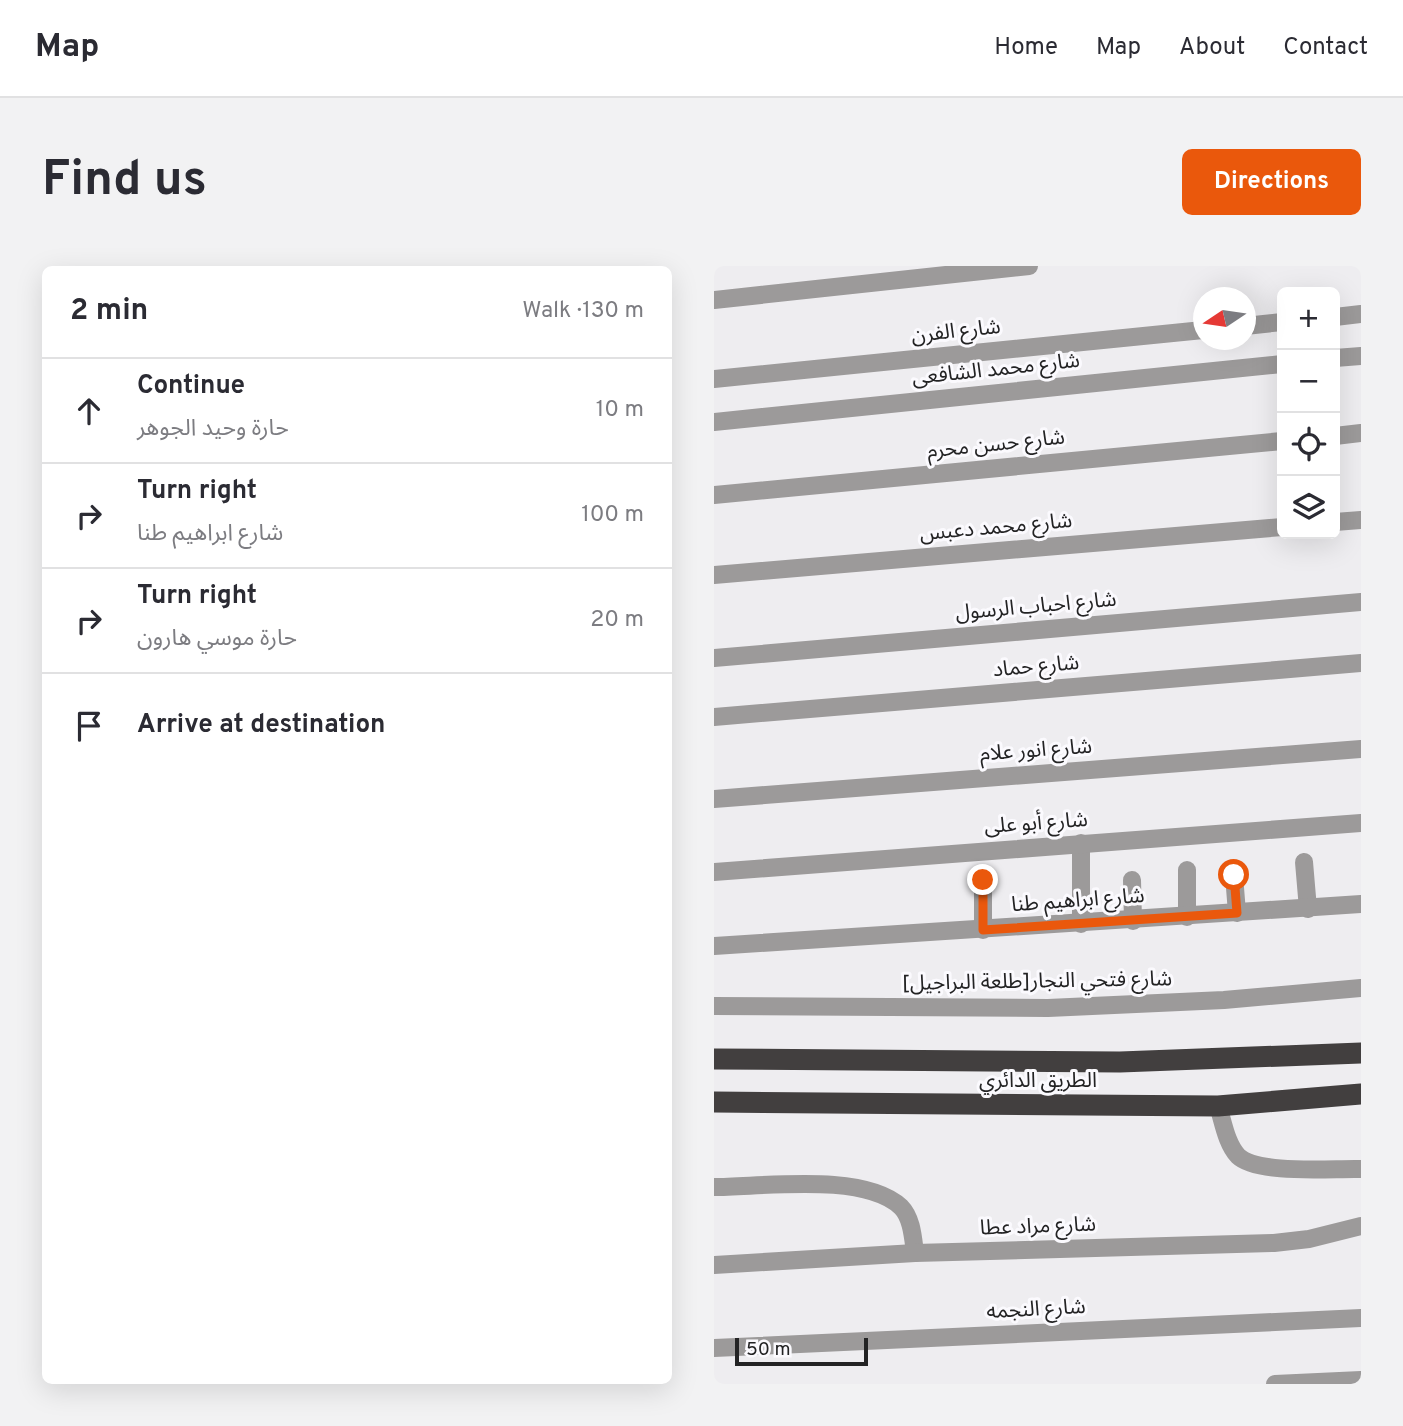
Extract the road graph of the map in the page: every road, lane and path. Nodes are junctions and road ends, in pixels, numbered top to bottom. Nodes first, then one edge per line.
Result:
1 (1030, 266) edge
2 (714, 300) edge
3 (1361, 314) edge
4 (1340, 316) edge
5 (1277, 323) edge
6 (1256, 325) edge
7 (1193, 331) edge
8 (1361, 356) edge
9 (1340, 358) edge
10 (1277, 365) edge
11 (714, 379) edge
12 (714, 422) edge
13 (1361, 433) edge
14 (1340, 435) edge
15 (1277, 441) edge
16 (714, 495) edge
17 (1361, 520) edge
18 (1340, 522) edge
19 (1277, 527) edge
20 (714, 575) edge
21 (1361, 602) edge
22 (714, 658) edge
23 (1361, 663) edge
24 (714, 717) edge
25 (1361, 748) edge
26 (714, 799) edge
27 (1361, 824) edge
28 (1081, 843) junction
29 (1304, 862) dead end
30 (1187, 870) dead end
31 (714, 872) edge
32 (1234, 875) dead end
33 (983, 880) dead end
34 (1132, 880) dead end
35 (1361, 904) edge
36 (1308, 909) junction
37 (1237, 913) junction
38 (1187, 917) junction
39 (1133, 921) junction
40 (1081, 924) junction
41 (983, 930) junction
42 (714, 946) edge
43 (1361, 988) edge
44 (714, 1006) edge
45 (1361, 1053) edge
46 (714, 1059) edge
47 (1361, 1094) edge
48 (714, 1102) edge
49 (1218, 1105) junction
50 (1361, 1169) edge
51 (714, 1187) edge
52 (1361, 1226) edge
53 (915, 1253) junction
54 (714, 1265) edge
55 (1361, 1318) edge
56 (714, 1348) edge
57 (1361, 1380) edge
58 (1275, 1384) edge

1 - 2 street
3 - 4 street
5 - 6 street
7 - 11 street, شارع الفرن
8 - 9 street
10 - 12 street, شارع محمد الشافعى
13 - 14 street
15 - 16 street, شارع حسن محرم
17 - 18 street
19 - 20 street, شارع محمد دعبس
21 - 22 street, شارع احباب الرسول
23 - 24 street, شارع حماد
25 - 26 street, شارع انور علام
27 - 28 street, شارع أبو على
28 - 31 street, شارع أبو على
28 - 40 street
29 - 36 street
30 - 38 street
32 - 37 street
33 - 41 street
34 - 39 street
35 - 36 street, شارع ابراهيم طنا
36 - 37 street, شارع ابراهيم طنا
37 - 38 street, شارع ابراهيم طنا
38 - 39 street, شارع ابراهيم طنا
39 - 40 street, شارع ابراهيم طنا
40 - 41 street, شارع ابراهيم طنا
41 - 42 street, شارع ابراهيم طنا
43 - 44 street, شارع فتحي النجار[طلعة البراجيل]
45 - 46 highway, الطريق الدائري
47 - 49 highway, الطريق الدائري
48 - 49 highway, الطريق الدائري
49 - 50 street
51 - 53 street
52 - 53 street, شارع مراد عطا
53 - 54 street, شارع مراد عطا
55 - 56 street, شارع النجمه
57 - 58 street

